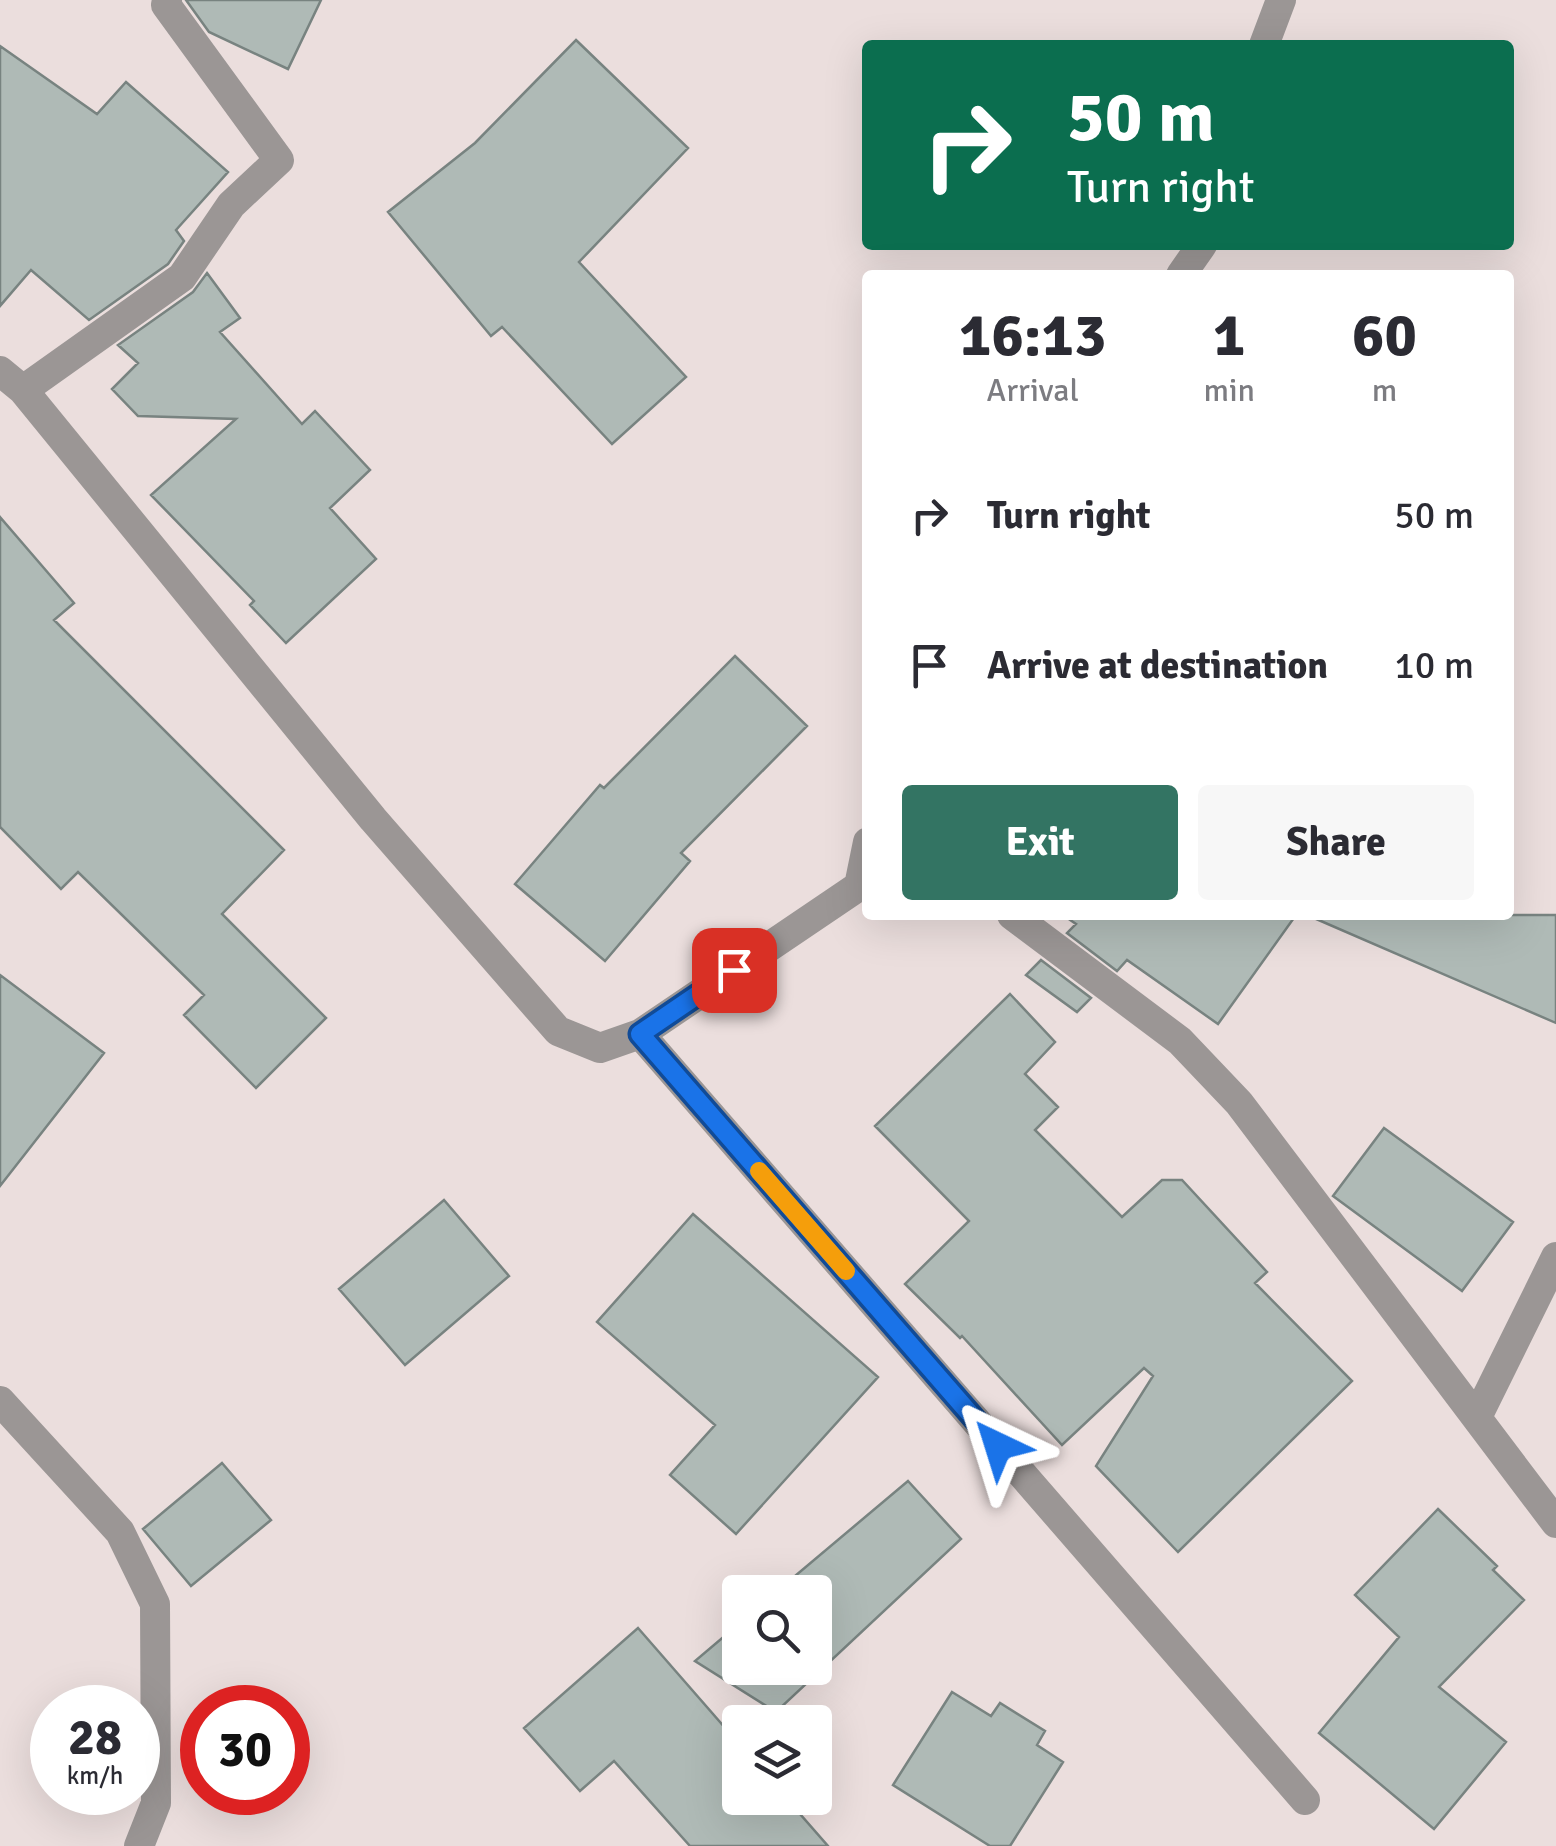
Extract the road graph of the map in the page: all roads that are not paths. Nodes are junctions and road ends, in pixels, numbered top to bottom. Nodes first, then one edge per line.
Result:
1 (167, 0) edge
2 (1281, 0) edge
3 (1266, 40) edge
4 (12, 380) edge
5 (862, 887) edge
6 (1019, 920) edge
7 (640, 1034) junction
8 (1556, 1257) edge
9 (0, 1401) edge
10 (1476, 1416) junction
11 (1556, 1522) edge
12 (1305, 1800) dead end
13 (139, 1846) edge

1 - 4 street
2 - 3 street
4 - 7 street
5 - 7 street
6 - 10 street
7 - 12 street
8 - 10 street
9 - 13 street
10 - 11 street

